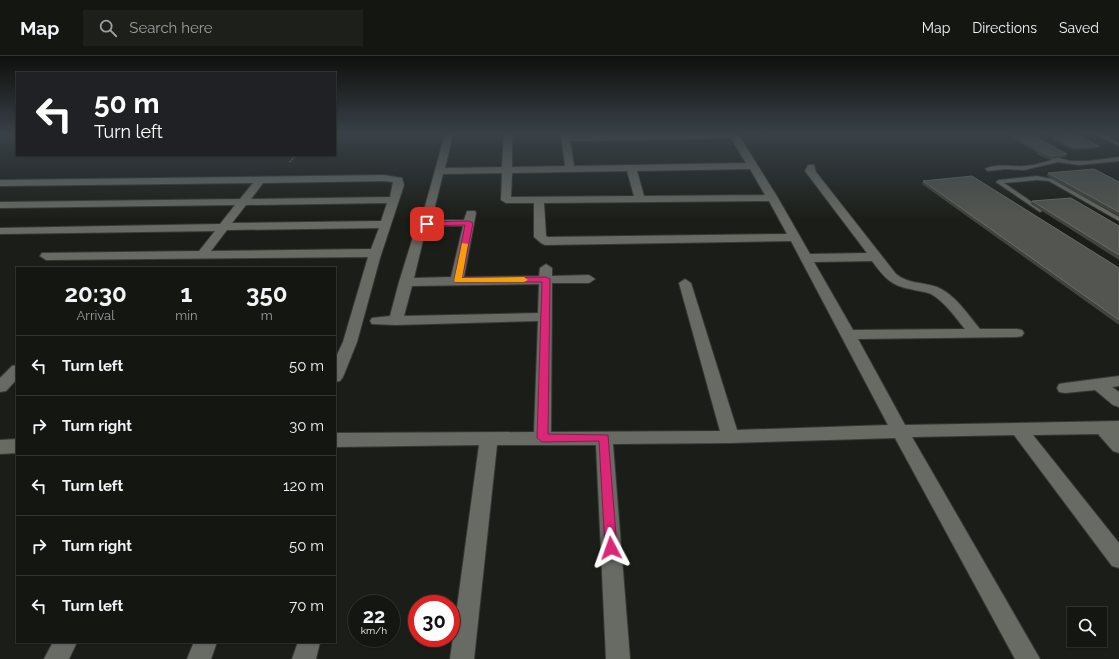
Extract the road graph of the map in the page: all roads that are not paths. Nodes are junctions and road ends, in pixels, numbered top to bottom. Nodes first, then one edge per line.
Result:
1 (441, 162) edge
2 (506, 162) edge
3 (569, 162) edge
4 (751, 162) edge
5 (1051, 162) edge
6 (1064, 162) edge
7 (1093, 162) edge
8 (753, 166) junction
9 (811, 167) dead end
10 (631, 168) junction
11 (570, 169) junction
12 (988, 169) dead end
13 (506, 170) junction
14 (439, 171) junction
15 (260, 180) junction
16 (0, 183) edge
17 (773, 198) junction
18 (640, 199) junction
19 (394, 200) junction
20 (539, 200) junction
21 (243, 201) junction
22 (0, 205) edge
23 (429, 210) dead end
24 (1043, 212) edge
25 (1119, 218) edge
26 (386, 224) junction
27 (224, 226) junction
28 (0, 231) edge
29 (796, 236) junction
30 (376, 253) junction
31 (202, 254) junction
32 (46, 256) dead end
33 (876, 257) junction
34 (808, 258) junction
35 (546, 274) junction
36 (589, 278) dead end
37 (457, 281) junction
38 (405, 282) junction
39 (685, 283) dead end
40 (545, 317) junction
41 (377, 321) dead end
42 (396, 321) junction
43 (1017, 333) dead end
44 (977, 334) junction
45 (848, 335) junction
46 (16, 371) edge
47 (336, 375) edge
48 (1119, 381) edge
49 (1098, 384) junction
50 (0, 387) edge
51 (1065, 388) dead end
52 (1119, 401) edge
53 (1102, 427) junction
54 (1119, 427) edge
55 (1019, 429) junction
56 (900, 430) junction
57 (604, 437) junction
58 (730, 437) junction
59 (542, 438) junction
60 (489, 439) junction
61 (336, 440) edge
62 (16, 446) edge
63 (1119, 446) edge
64 (0, 447) edge
65 (1119, 559) edge
66 (65, 643) edge
67 (206, 643) edge
68 (309, 643) edge
69 (56, 659) edge
70 (199, 659) edge
71 (304, 659) edge
72 (462, 659) edge
73 (618, 659) edge
74 (1028, 659) edge

1 - 14 street
2 - 13 street
3 - 11 street
4 - 8 street
5 - 12 lane
6 - 7 lane
8 - 10 street
8 - 17 street
9 - 33 street
10 - 11 street
10 - 18 street
11 - 13 street
13 - 14 street
13 - 20 street
14 - 23 street
15 - 16 street
15 - 19 street
15 - 21 street
17 - 18 street
17 - 29 street
18 - 20 street
19 - 21 street
19 - 26 street
20 - 29 street
21 - 22 street
21 - 27 street
24 - 25 lane
26 - 27 street
26 - 30 street
27 - 28 street
27 - 31 street
29 - 34 street
30 - 31 street
30 - 47 street
31 - 32 street
33 - 34 street
33 - 44 street
34 - 45 street
35 - 36 street
35 - 37 street
35 - 40 street
37 - 38 street
37 - 38 street
38 - 42 street
39 - 58 street
40 - 42 street
40 - 59 street
41 - 42 street
43 - 44 street
44 - 45 street
45 - 56 street
46 - 50 street
48 - 49 street
49 - 51 street
49 - 52 street
53 - 54 street
53 - 55 street
53 - 63 street
55 - 56 street
55 - 65 street
56 - 58 street
56 - 74 street
57 - 58 street
57 - 59 street
57 - 73 street
59 - 60 street
60 - 61 street
60 - 72 street
62 - 64 street
66 - 69 street
67 - 70 street
68 - 71 street

